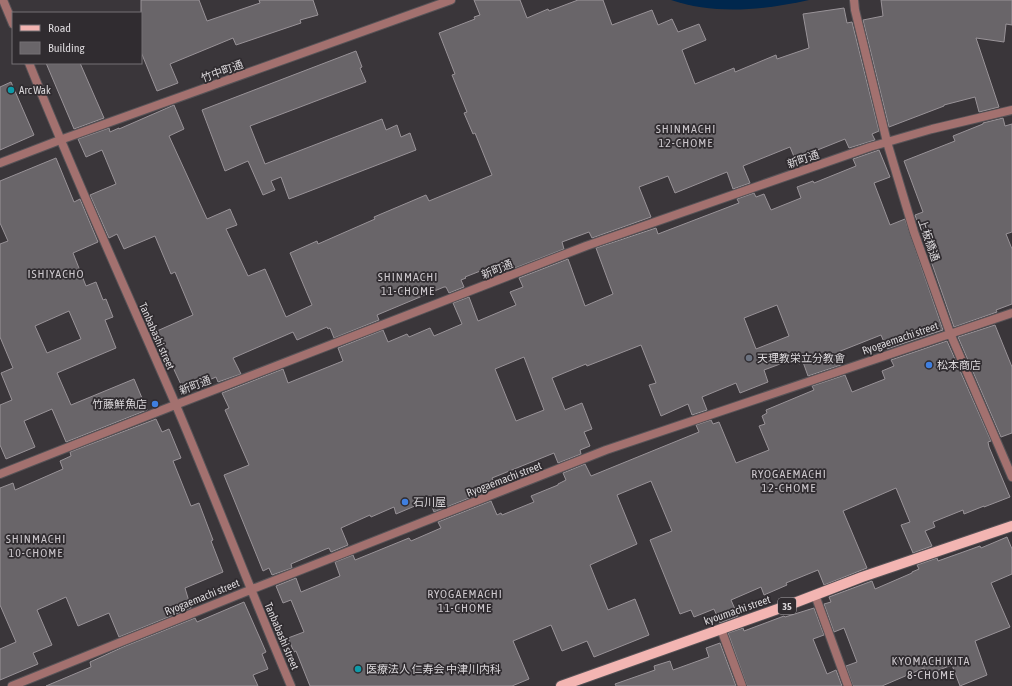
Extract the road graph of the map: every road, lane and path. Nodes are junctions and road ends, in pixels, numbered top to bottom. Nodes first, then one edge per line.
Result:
1 (3, 0) edge
2 (451, 0) edge
3 (854, 0) edge
4 (12, 22) edge
5 (29, 64) edge
6 (1012, 110) edge
7 (60, 140) junction
8 (887, 142) junction
9 (0, 163) edge
10 (1012, 313) edge
11 (950, 333) junction
12 (175, 405) junction
13 (0, 474) edge
14 (1012, 477) edge
15 (1012, 526) edge
16 (250, 590) junction
17 (814, 595) junction
18 (721, 629) junction
19 (12, 686) edge
20 (291, 686) edge
21 (562, 686) edge
22 (742, 686) edge
23 (848, 686) edge

1 - 4 street
2 - 7 street, 竹中町通
3 - 8 street, 上板橋通
5 - 7 street, Tanbabashi street
6 - 8 street, 新町通
7 - 9 street, 竹中町通
7 - 12 street, Tanbabashi street
8 - 11 street, 上板橋通
8 - 12 street, 新町通
10 - 11 street, Ryogaemachi street
11 - 14 street, 上板橋通
11 - 16 street, Ryogaemachi street
12 - 13 street, 新町通
12 - 16 street, Tanbabashi street
15 - 17 main road, kyoumachi street / 35
16 - 19 street, Ryogaemachi street
16 - 20 street, Tanbabashi street
17 - 18 main road, kyoumachi street / 35
17 - 23 street
18 - 21 main road, kyoumachi street / 35
18 - 22 street

